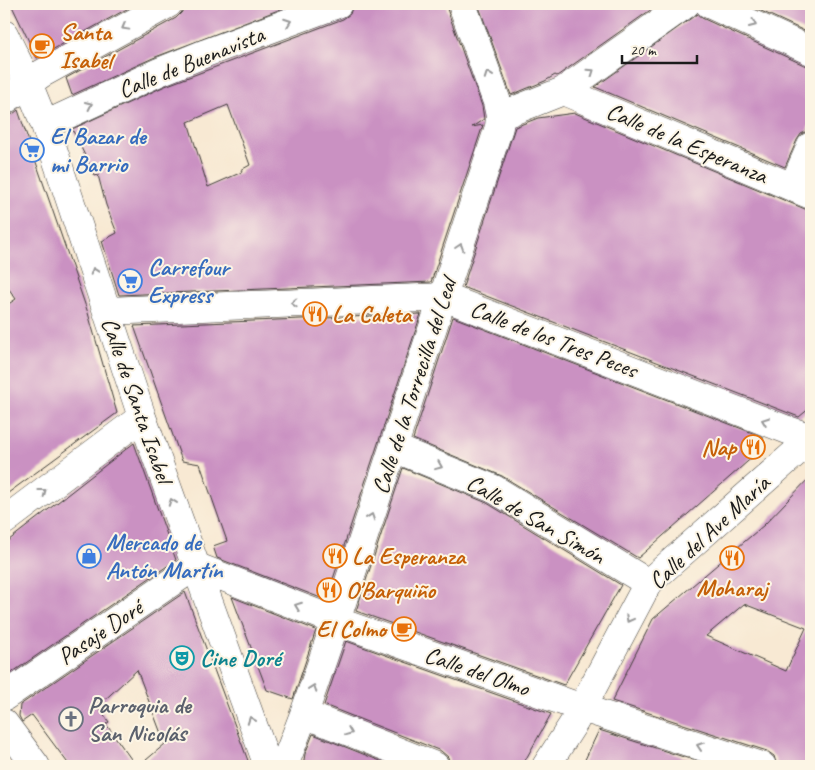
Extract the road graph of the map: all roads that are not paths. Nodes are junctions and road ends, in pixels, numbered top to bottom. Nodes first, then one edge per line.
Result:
1 (168, 4) edge
2 (338, 4) edge
3 (462, 4) edge
4 (686, 4) edge
5 (709, 4) edge
6 (4, 34) edge
7 (811, 51) edge
8 (28, 83) junction
9 (563, 91) junction
10 (4, 101) edge
11 (500, 116) junction
12 (45, 125) junction
13 (811, 146) edge
14 (802, 192) edge
15 (444, 297) junction
16 (107, 311) junction
17 (142, 417) junction
18 (811, 438) edge
19 (394, 448) junction
20 (4, 521) edge
21 (195, 566) junction
22 (648, 584) junction
23 (336, 621) junction
24 (4, 697) edge
25 (582, 708) junction
26 (304, 714) junction
27 (4, 723) edge
28 (4, 755) edge
29 (12, 766) edge
30 (36, 766) edge
31 (268, 766) edge
32 (284, 766) edge
33 (435, 766) edge
34 (546, 766) edge
35 (762, 766) edge

1 -> 8 street
12 -> 2 street, Calle de Buenavista
11 -> 3 street, Calle de la Torrecilla del Leal
9 -> 4 street
5 -> 7 street
6 - 8 street, Calle de Santa Isabel
8 - 10 street
8 - 12 street, Calle de Santa Isabel
9 - 11 street
9 - 14 street, Calle de la Esperanza
15 -> 11 street, Calle de la Torrecilla del Leal
16 -> 12 street, Calle de Santa Isabel
13 - 14 street
15 -> 16 street, Calle de los Tres Peces
18 -> 15 street, Calle de los Tres Peces
15 - 19 street, Calle de la Torrecilla del Leal
16 - 17 street, Calle de Santa Isabel
20 -> 17 street
21 -> 17 street, Calle de Santa Isabel
18 - 22 street, Calle del Ave María
19 -> 22 street, Calle de San Simón
23 -> 19 street, Calle de la Torrecilla del Leal
23 -> 21 street, Calle del Olmo
21 - 24 street, Pasaje Doré
31 -> 21 street, Calle de Santa Isabel
22 -> 25 street, Calle del Ave María
23 - 25 street, Calle del Olmo
26 -> 23 street, Calle de la Torrecilla del Leal
25 - 34 street, Calle del Ave María
35 -> 25 street, Calle del Olmo
26 - 32 street, Calle de la Torrecilla del Leal
26 -> 33 street
27 - 30 street
28 - 29 street

